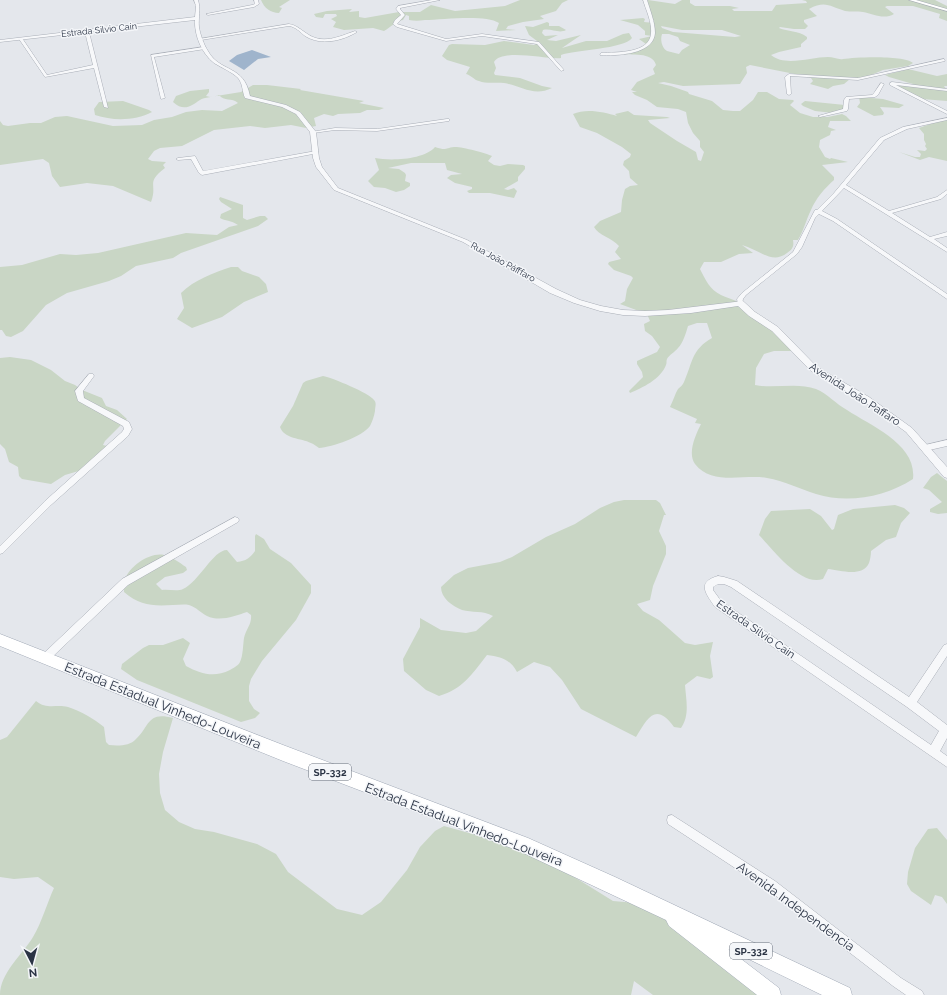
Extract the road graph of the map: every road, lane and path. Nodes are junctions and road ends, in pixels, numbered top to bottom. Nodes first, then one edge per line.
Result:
1 (196, 0) edge
2 (438, 0) edge
3 (645, 0) edge
4 (911, 0) edge
5 (257, 2) edge
6 (947, 10) edge
7 (208, 14) dead end
8 (197, 18) junction
9 (87, 32) junction
10 (355, 32) dead end
11 (21, 39) junction
12 (201, 39) junction
13 (0, 41) edge
14 (204, 48) junction
15 (601, 54) dead end
16 (944, 60) dead end
17 (96, 66) junction
18 (562, 70) dead end
19 (872, 77) junction
20 (881, 82) junction
21 (892, 84) junction
22 (947, 90) edge
23 (789, 94) dead end
24 (163, 98) dead end
25 (106, 107) dead end
26 (947, 113) edge
27 (820, 116) dead end
28 (947, 119) edge
29 (447, 120) dead end
30 (312, 131) junction
31 (316, 152) junction
32 (178, 159) dead end
33 (843, 185) junction
34 (947, 192) edge
35 (817, 211) junction
36 (888, 213) junction
37 (947, 234) edge
38 (929, 239) junction
39 (947, 250) edge
40 (947, 297) edge
41 (740, 303) junction
42 (91, 376) dead end
43 (947, 443) edge
44 (925, 448) junction
45 (947, 474) edge
46 (235, 520) dead end
47 (0, 551) edge
48 (0, 640) edge
49 (947, 648) edge
50 (45, 658) junction
51 (911, 704) junction
52 (947, 730) edge
53 (933, 752) junction
54 (947, 762) edge
55 (672, 820) dead end
56 (659, 907) junction
57 (772, 995) edge
58 (843, 995) edge
59 (918, 995) edge

1 - 8 street
2 - 18 street
3 - 15 street
4 - 6 main road
5 - 7 street
8 - 9 street, Estrada Silvio Cain
8 - 12 street
9 - 11 street, Estrada Silvio Cain
9 - 17 street
10 - 12 street
11 - 13 street, Estrada Silvio Cain
11 - 17 street
12 - 14 street
14 - 24 street
14 - 30 street
16 - 19 street
17 - 25 street
19 - 20 street
19 - 23 street
20 - 21 street
20 - 27 street
21 - 22 street
21 - 26 street
28 - 33 street
29 - 30 street
30 - 31 street, Rua João Páfffaro
31 - 32 street
31 - 41 street, Rua João Páfffaro
33 - 35 street
33 - 36 street
34 - 36 street
35 - 40 street
35 - 41 street
36 - 38 street
37 - 38 street
38 - 39 street
41 - 44 street, Avenida João Paffaro
42 - 47 street
43 - 44 street
44 - 45 street, Avenida João Paffaro
46 - 50 street
48 - 50 main road, Estrada Estadual Vinhedo-Louveira / SP-332
49 - 51 street
50 - 56 main road, Estrada Estadual Vinhedo-Louveira / SP-332
51 - 52 street, Estrada Silvio Cain
51 - 53 street, Estrada Silvio Cain
52 - 53 street
53 - 54 street, Estrada Silvio Cain
55 - 59 street, Avenida Independencia
56 - 57 main road, Estrada Estadual Vinhedo-Louveira / SP-332
56 - 58 main road, Estrada Estadual Vinhedo-Louveira / SP-332

